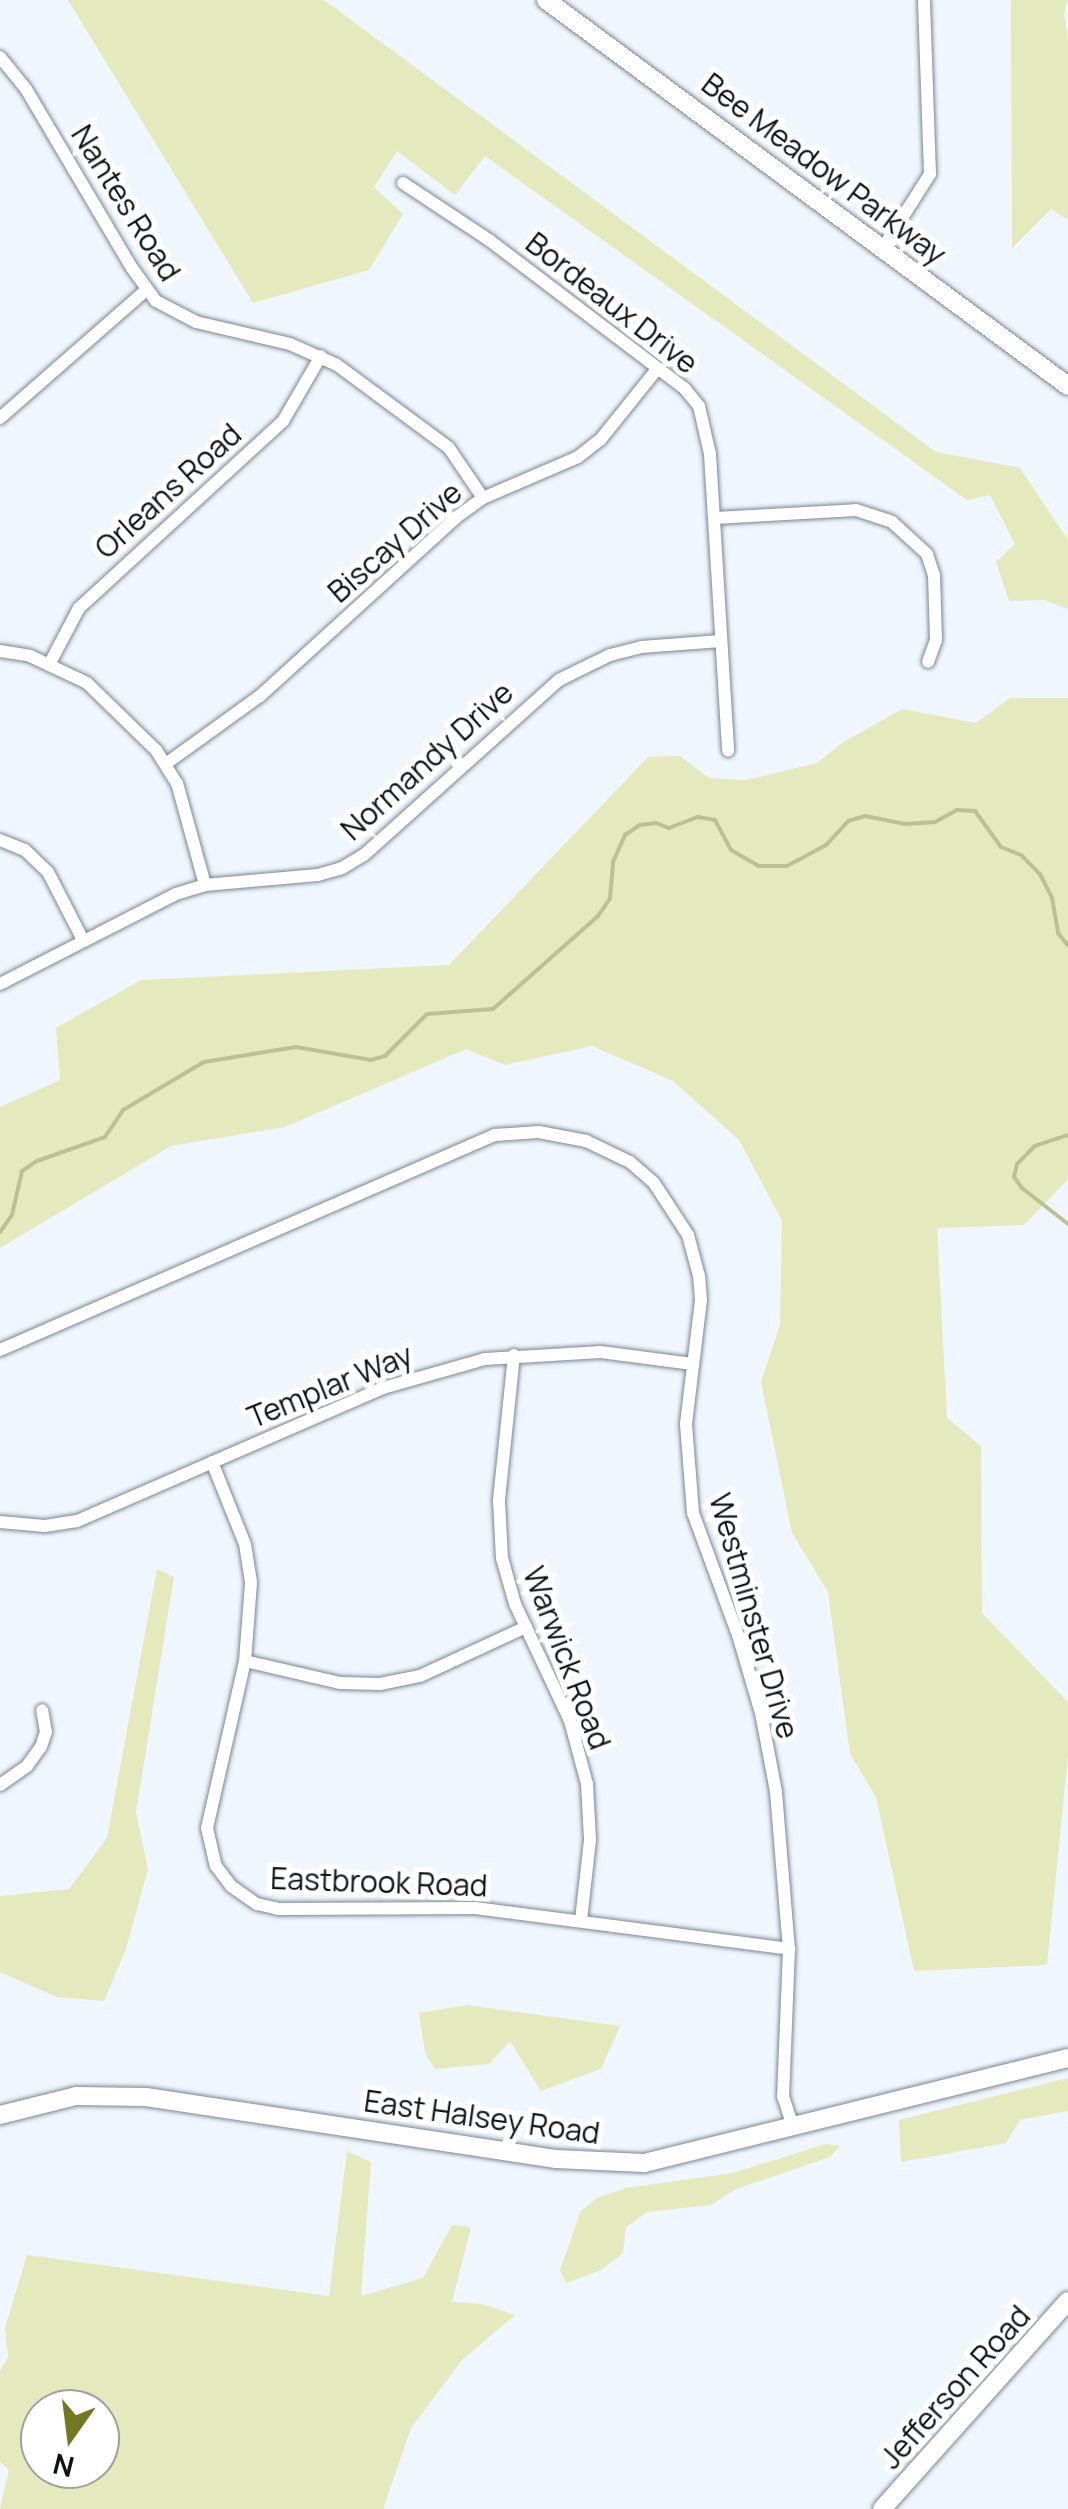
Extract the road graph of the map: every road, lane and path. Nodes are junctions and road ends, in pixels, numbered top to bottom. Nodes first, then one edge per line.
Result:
1 (546, 0) edge
2 (924, 0) edge
3 (0, 57) edge
4 (403, 183) dead end
5 (883, 248) junction
6 (146, 290) junction
7 (321, 356) junction
8 (657, 369) junction
9 (1068, 386) edge
10 (0, 418) edge
11 (484, 498) junction
12 (714, 518) junction
13 (721, 641) junction
14 (0, 651) edge
15 (928, 662) dead end
16 (50, 664) junction
17 (728, 750) dead end
18 (167, 763) junction
19 (0, 840) edge
20 (206, 886) junction
21 (83, 940) junction
22 (0, 984) edge
23 (0, 1350) edge
24 (514, 1354) junction
25 (692, 1364) junction
26 (212, 1462) junction
27 (0, 1522) edge
28 (526, 1628) junction
29 (245, 1660) junction
30 (42, 1710) dead end
31 (0, 1785) edge
32 (581, 1920) junction
33 (789, 1949) junction
34 (1068, 2058) edge
35 (0, 2115) edge
36 (793, 2126) junction
37 (1068, 2301) edge
38 (882, 2509) edge

1 - 5 street, Bee Meadow Parkway
2 - 5 street
3 - 6 street, Nantes Road
4 - 8 street, Bordeaux Drive
5 - 9 street, Bee Meadow Parkway
6 - 7 street, Nantes Road
6 - 10 street
7 - 11 street, Nantes Road
7 - 16 street, Orleans Road
8 - 11 street, Biscay Drive
8 - 12 street, Bordeaux Drive
11 - 18 street, Biscay Drive
12 - 13 street, Bordeaux Drive
12 - 15 street
13 - 17 street, Bordeaux Drive
13 - 20 street, Normandy Drive
14 - 16 street
16 - 18 street
18 - 20 street
19 - 21 street
20 - 21 street, Normandy Drive
21 - 22 street, Normandy Drive
23 - 25 street, Westminster Drive
24 - 25 street, Templar Way
24 - 26 street, Templar Way
24 - 28 street, Warwick Road
25 - 33 street, Westminster Drive
26 - 27 street, Templar Way
26 - 29 street, Eastbrook Road
28 - 29 street
28 - 32 street, Warwick Road
29 - 32 street, Eastbrook Road
30 - 31 street
32 - 33 street, Eastbrook Road
33 - 36 street, Westminster Drive
34 - 36 street, East Halsey Road
35 - 36 street, East Halsey Road
37 - 38 street, Jefferson Road

